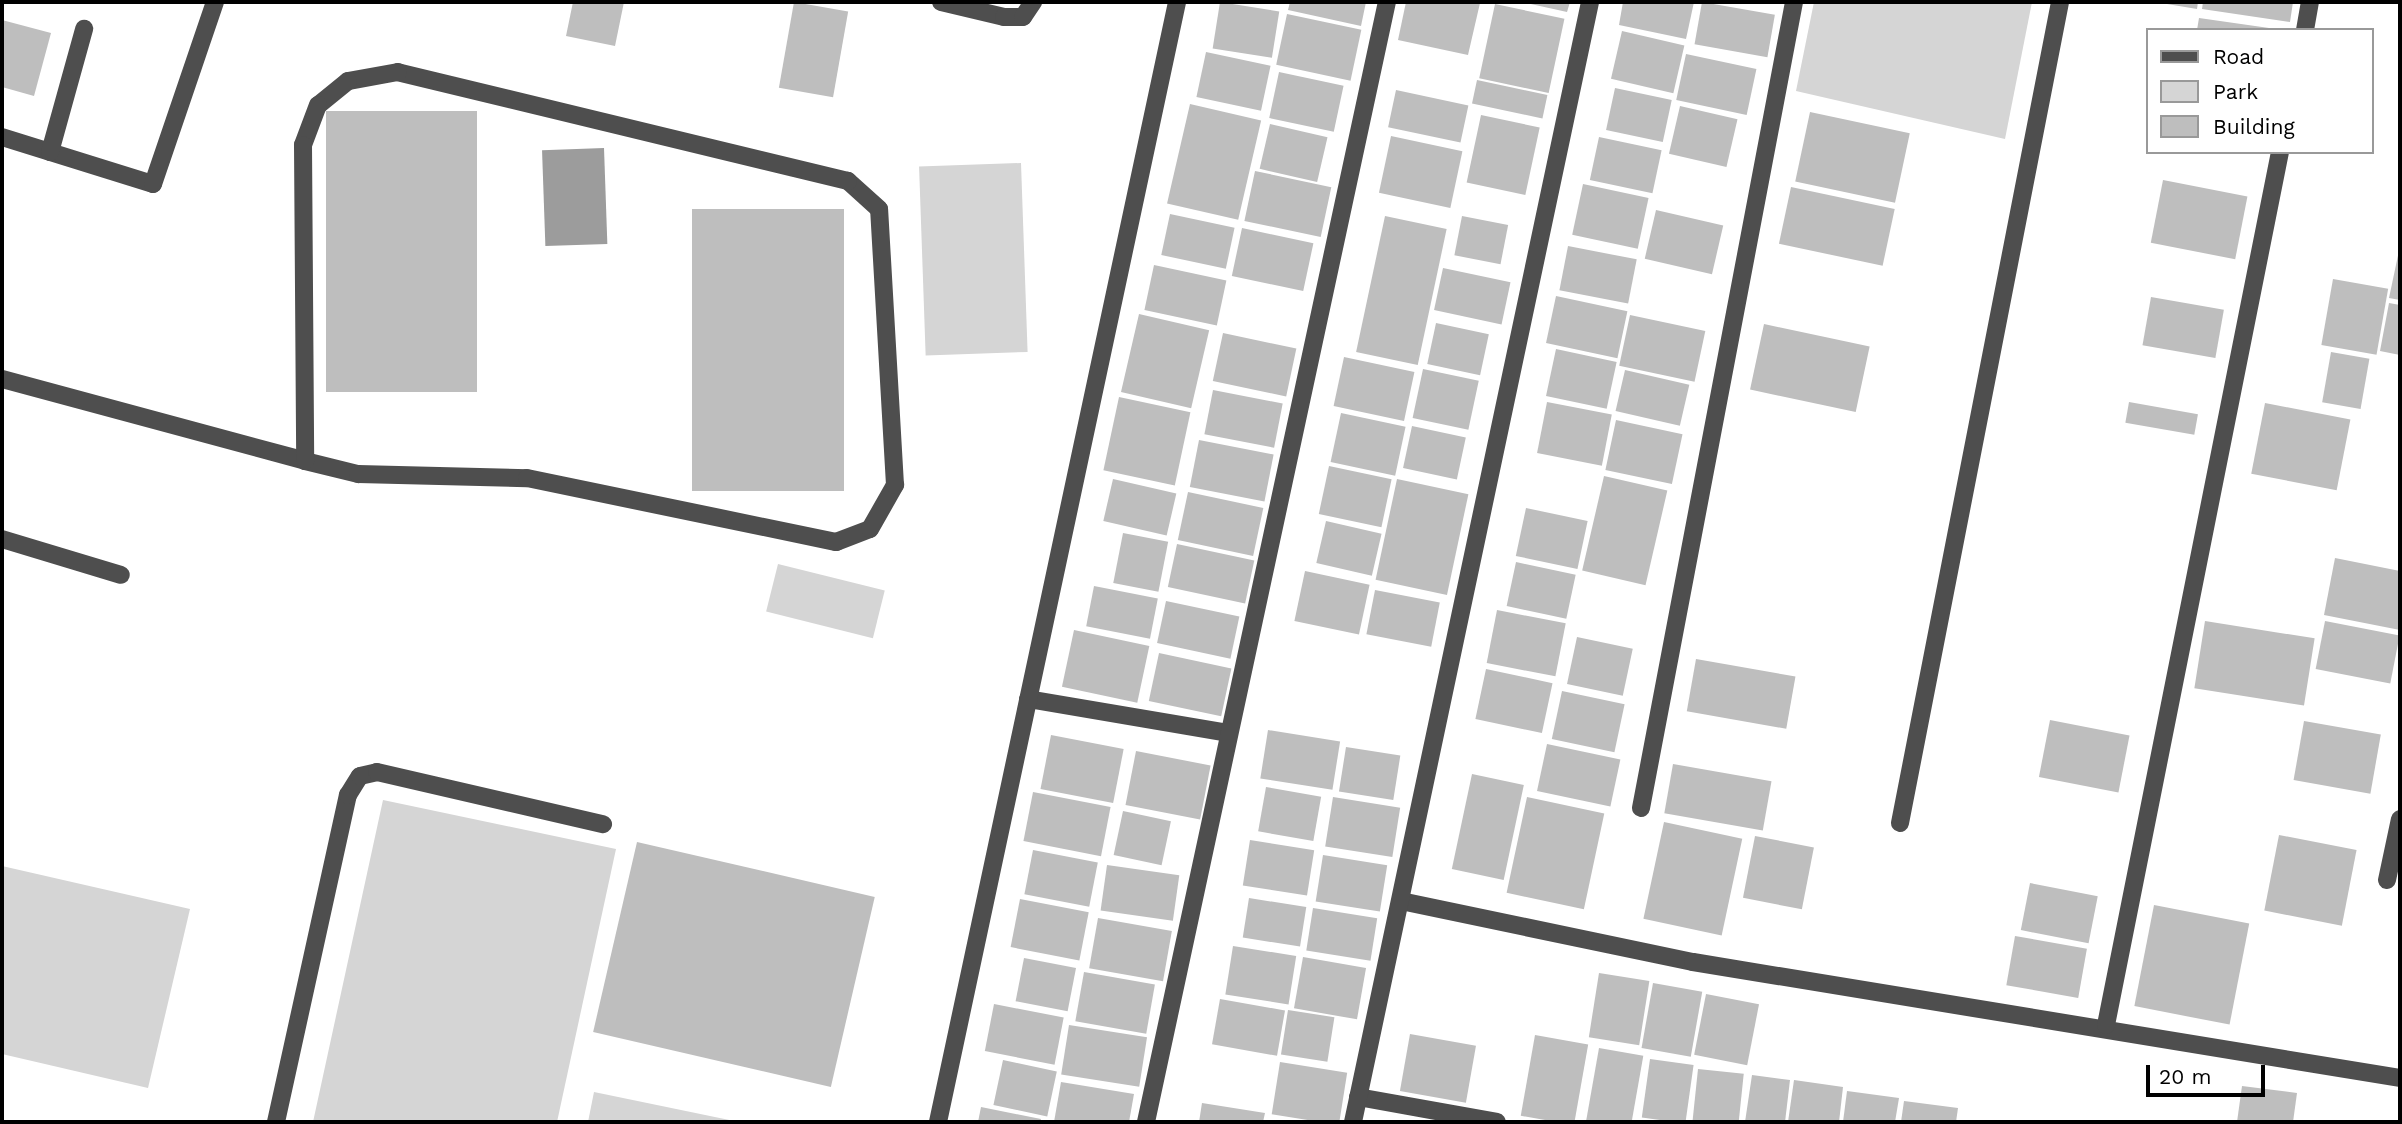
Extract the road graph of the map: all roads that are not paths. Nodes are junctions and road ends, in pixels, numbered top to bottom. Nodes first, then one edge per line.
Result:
1 (215, 2) edge
2 (941, 2) edge
3 (1033, 2) edge
4 (1177, 2) edge
5 (1387, 2) edge
6 (1590, 2) edge
7 (1794, 2) edge
8 (2060, 2) edge
9 (2310, 2) edge
10 (2305, 28) edge
11 (84, 29) dead end
12 (2, 137) edge
13 (50, 152) junction
14 (2280, 154) edge
15 (2, 379) edge
16 (305, 461) junction
17 (2, 539) edge
18 (121, 575) dead end
19 (1028, 699) junction
20 (1229, 733) junction
21 (1641, 808) dead end
22 (2400, 819) edge
23 (603, 824) dead end
24 (1900, 824) dead end
25 (2387, 880) dead end
26 (1401, 901) junction
27 (2106, 1025) junction
28 (2400, 1078) edge
29 (1359, 1097) junction
30 (276, 1122) edge
31 (938, 1122) edge
32 (1146, 1122) edge
33 (1353, 1122) edge
34 (1497, 1122) edge

1 - 13 street
2 - 3 street
4 - 19 street
5 - 20 street
6 - 26 street
7 - 21 street
8 - 24 street
9 - 10 street
11 - 13 street
12 - 13 street
14 - 27 street
15 - 16 street
16 - 16 street
17 - 18 street
19 - 20 street
19 - 31 street
20 - 32 street
22 - 25 street
23 - 30 street
26 - 27 street
26 - 29 street
27 - 28 street
29 - 33 street
29 - 34 street

